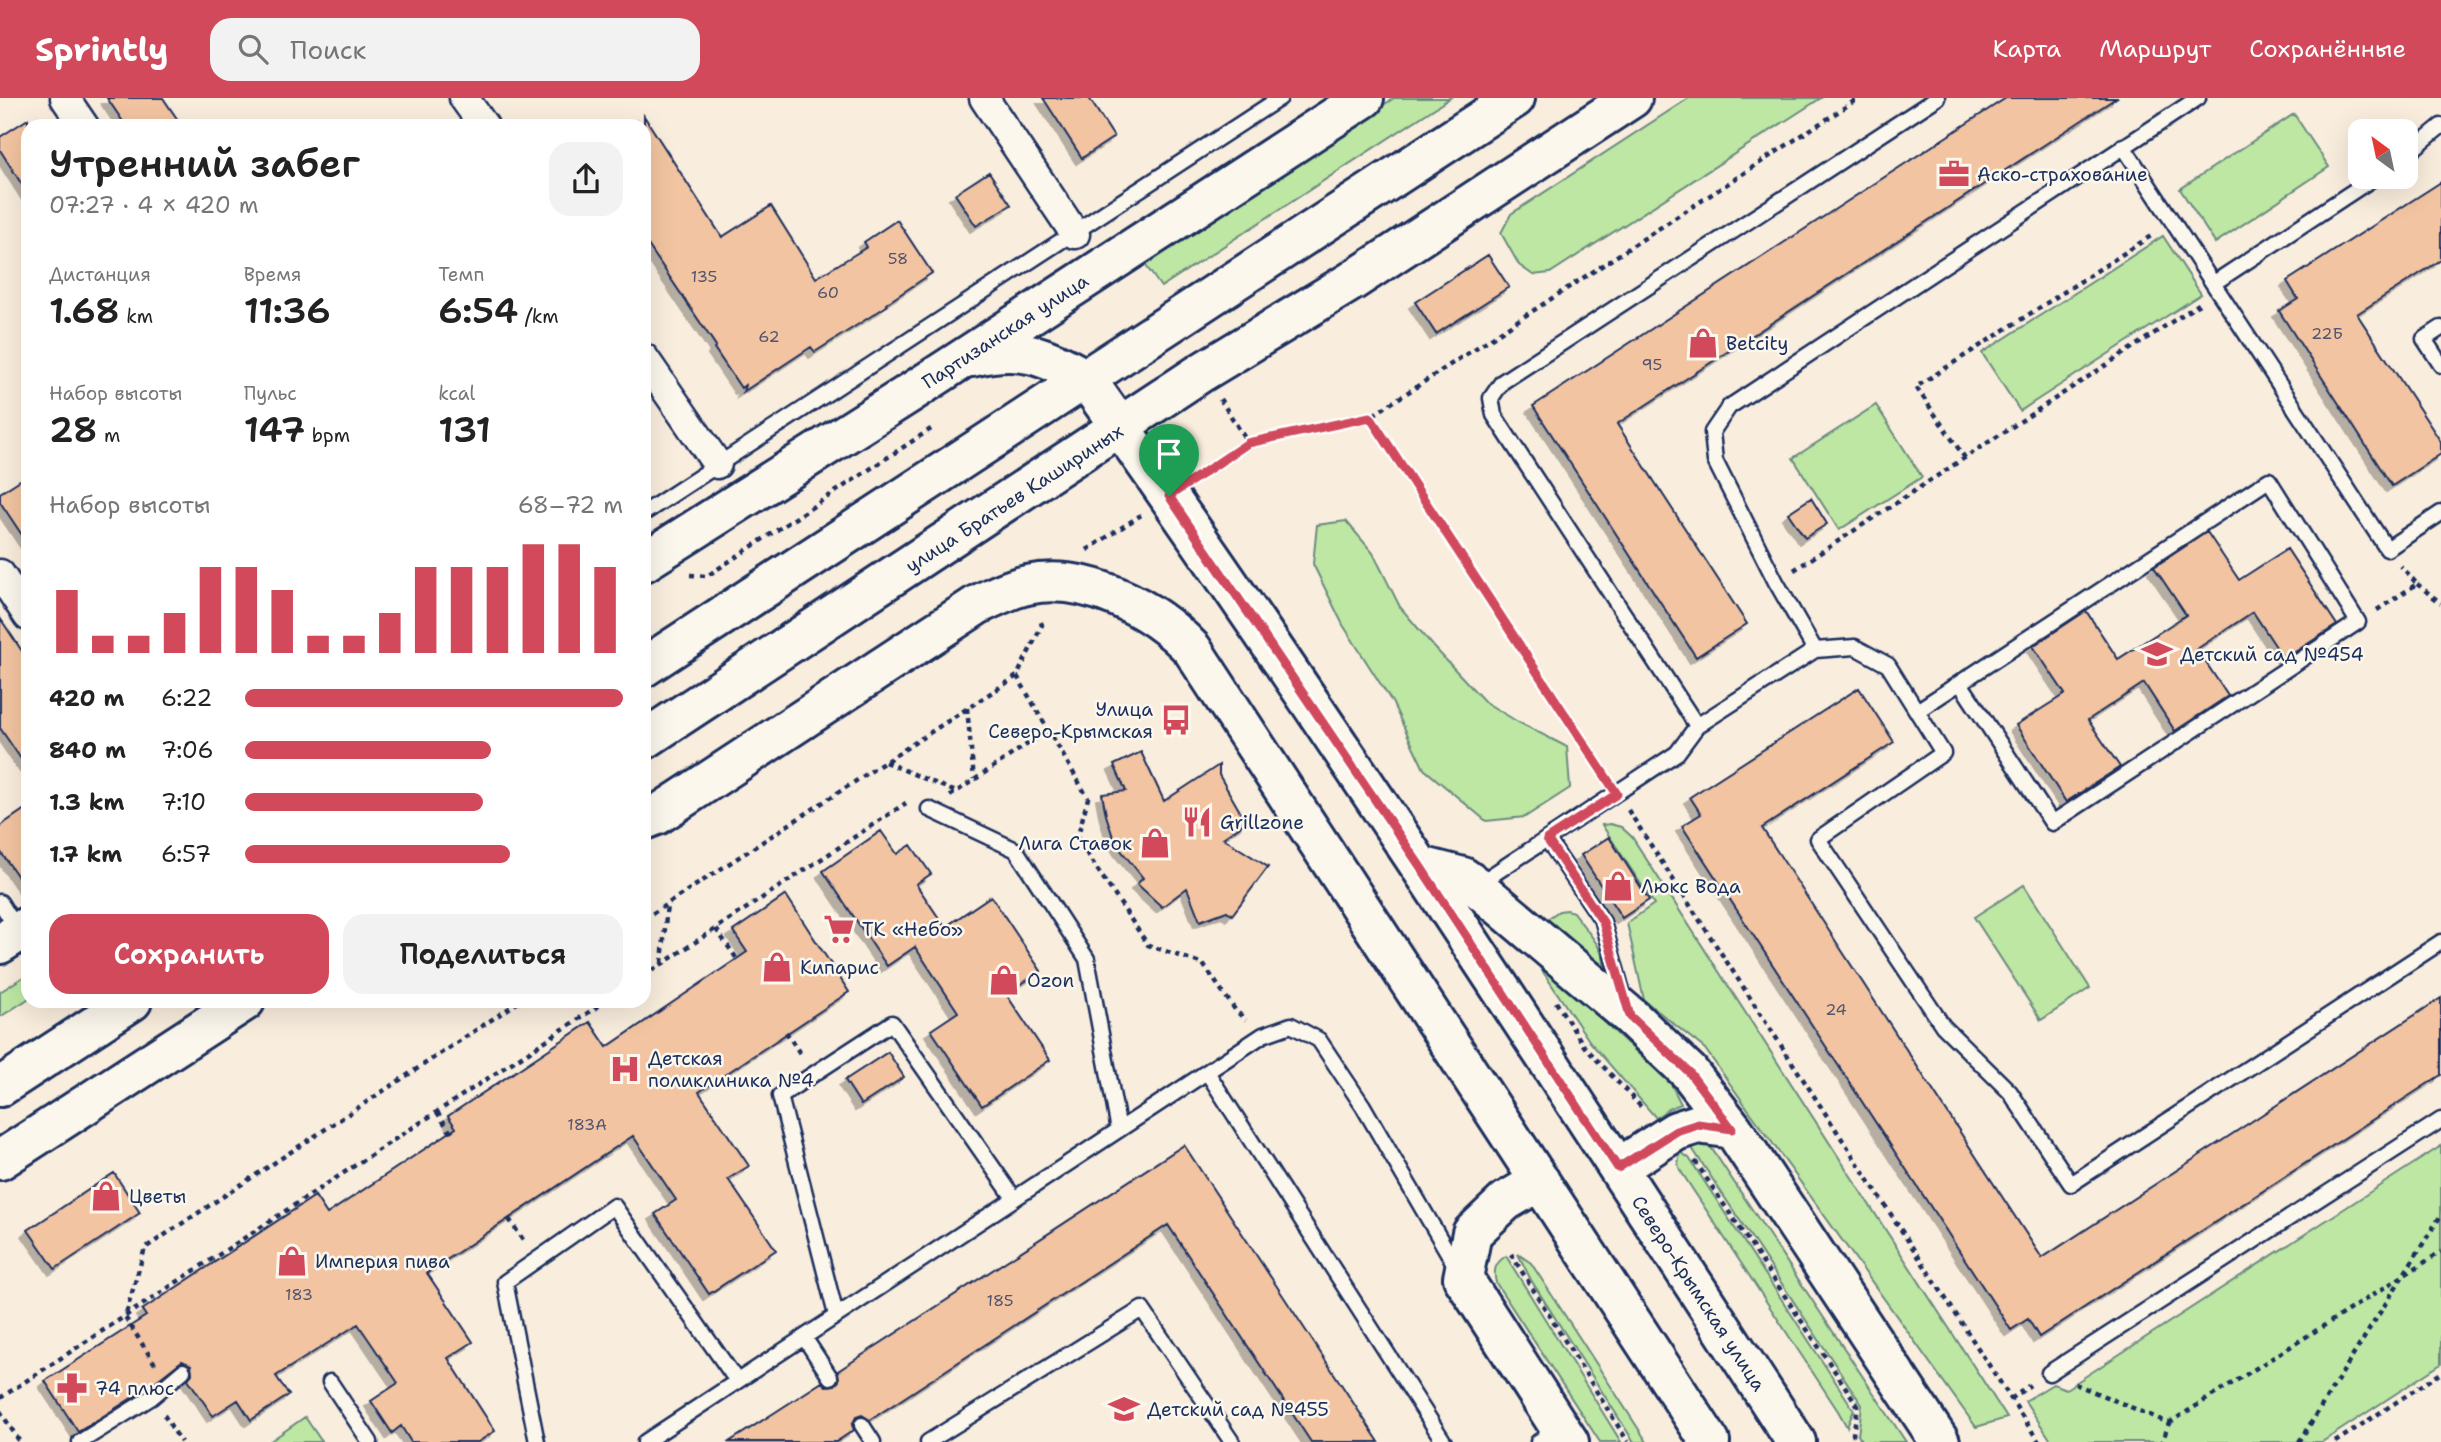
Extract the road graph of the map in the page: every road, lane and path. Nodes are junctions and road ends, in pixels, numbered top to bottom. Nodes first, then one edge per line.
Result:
1 (65, 98) edge
2 (464, 98) edge
3 (984, 98) edge
4 (1280, 98) edge
5 (1515, 98) edge
6 (1632, 98) edge
7 (1859, 98) edge
8 (1937, 98) edge
9 (2198, 98) edge
10 (1357, 100) edge
11 (79, 119) edge
12 (479, 119) edge
13 (2441, 127) edge
14 (2418, 145) edge
15 (2123, 146) junction
16 (2358, 189) edge
17 (2172, 222) junction
18 (1075, 234) junction
19 (2216, 287) junction
20 (2441, 328) edge
21 (962, 359) junction
22 (2441, 365) edge
23 (651, 368) edge
24 (1086, 379) junction
25 (1370, 417) junction
26 (1121, 428) junction
27 (931, 429) dead end
28 (1965, 458) junction
29 (717, 464) junction
30 (1169, 496) junction
31 (651, 508) edge
32 (2441, 513) edge
33 (2387, 549) junction
34 (1080, 555) dead end
35 (651, 558) edge
36 (0, 574) edge
37 (685, 575) dead end
38 (1776, 582) junction
39 (2417, 584) junction
40 (2441, 603) edge
41 (21, 606) edge
42 (2379, 608) dead end
43 (1815, 650) junction
44 (651, 662) edge
45 (1017, 676) dead end
46 (1960, 683) junction
47 (967, 708) dead end
48 (1917, 711) junction
49 (1697, 726) junction
50 (1047, 731) junction
51 (651, 735) edge
52 (884, 761) dead end
53 (974, 779) junction
54 (956, 792) junction
55 (1617, 794) junction
56 (929, 809) junction
57 (651, 817) edge
58 (1547, 839) junction
59 (1420, 866) junction
60 (1476, 886) junction
61 (667, 904) dead end
62 (716, 929) junction
63 (2441, 942) edge
64 (737, 959) dead end
65 (662, 964) junction
66 (651, 971) edge
67 (1549, 991) dead end
68 (121, 1008) edge
69 (234, 1008) edge
70 (509, 1008) edge
71 (595, 1008) edge
72 (1630, 1016) junction
73 (1263, 1035) junction
74 (1207, 1072) junction
75 (0, 1087) edge
76 (437, 1112) junction
77 (2441, 1120) edge
78 (1119, 1129) junction
79 (1732, 1129) junction
80 (1676, 1131) junction
81 (453, 1136) dead end
82 (0, 1160) edge
83 (1618, 1168) junction
84 (1540, 1181) junction
85 (1014, 1198) junction
86 (2441, 1214) edge
87 (2441, 1252) edge
88 (1511, 1255) dead end
89 (2403, 1276) junction
90 (1462, 1278) junction
91 (836, 1315) junction
92 (125, 1317) junction
93 (804, 1337) junction
94 (183, 1371) dead end
95 (2049, 1373) joint
96 (2441, 1373) edge
97 (830, 1377) dead end
98 (737, 1381) junction
99 (330, 1382) dead end
100 (169, 1384) junction
101 (152, 1397) junction
102 (0, 1398) edge
103 (0, 1411) edge
104 (2169, 1423) junction
105 (862, 1425) dead end
106 (1555, 1437) edge
107 (20, 1442) edge
108 (80, 1442) edge
109 (181, 1442) edge
110 (370, 1442) edge
111 (537, 1442) edge
112 (645, 1442) edge
113 (873, 1442) edge
114 (928, 1442) edge
115 (1232, 1442) edge
116 (1444, 1442) edge
117 (1628, 1442) edge
118 (1710, 1442) edge
119 (1796, 1442) edge
120 (1857, 1442) edge
121 (1940, 1442) edge
122 (2039, 1442) edge
123 (2162, 1442) edge
124 (2299, 1442) edge
125 (2335, 1442) edge

1 - 11 street
2 - 12 street
3 - 18 street
4 - 18 lane
5 - 24 main road
6 - 26 main road, улица Братьев Кашириных
7 - 25 path
8 - 49 lane
9 - 15 lane
10 - 21 main road, Партизанская улица
13 - 14 lane
15 - 17 lane
15 - 38 lane
16 - 19 lane
17 - 19 lane
17 - 28 path
18 - 29 lane
19 - 28 path
19 - 33 lane
20 - 22 lane
21 - 24 main road
21 - 35 main road, Партизанская улица
23 - 29 street
24 - 26 main road, Северо-Крымская улица
24 - 44 main road
25 - 30 path
25 - 55 path
26 - 30 main road, Северо-Крымская улица
26 - 51 main road, улица Братьев Кашириных
27 - 37 path
28 - 38 path
29 - 31 lane
30 - 34 path
30 - 59 main road, Северо-Крымская улица
32 - 33 lane
33 - 39 path
36 - 41 street
38 - 43 lane
39 - 40 path
39 - 42 path
43 - 48 lane
43 - 49 lane
45 - 50 path
46 - 46 lane
46 - 48 lane
47 - 53 path
48 - 63 lane
49 - 55 lane
50 - 53 path
50 - 73 path
52 - 54 path
53 - 54 path
54 - 56 path
55 - 58 lane
55 - 122 path
56 - 62 path
56 - 78 lane
57 - 84 main road
58 - 60 lane
58 - 72 lane
59 - 60 main road
59 - 83 main road, Северо-Крымская улица
60 - 72 main road
61 - 65 path
62 - 64 path
62 - 65 path
65 - 66 path
67 - 80 path
68 - 75 main road
69 - 82 main road
70 - 92 path
71 - 76 path
72 - 79 main road
73 - 74 lane
73 - 90 lane
74 - 78 lane
74 - 116 lane
76 - 81 path
76 - 92 path
77 - 95 lane
78 - 85 lane
79 - 80 main road
79 - 121 main road
80 - 83 main road
80 - 120 path
83 - 119 main road, Северо-Крымская улица
84 - 90 main road
84 - 118 main road
85 - 91 lane
85 - 91 lane
86 - 89 path
87 - 89 path
88 - 117 path
89 - 104 path
89 - 124 path
90 - 106 main road
91 - 93 lane
92 - 100 path
92 - 102 path
93 - 97 lane
93 - 98 lane
94 - 100 lane
95 - 104 path
96 - 125 path
98 - 111 lane
98 - 112 lane
99 - 110 lane
100 - 101 lane
101 - 108 lane
101 - 109 path
103 - 107 path
104 - 123 path
105 - 113 lane
114 - 115 lane

